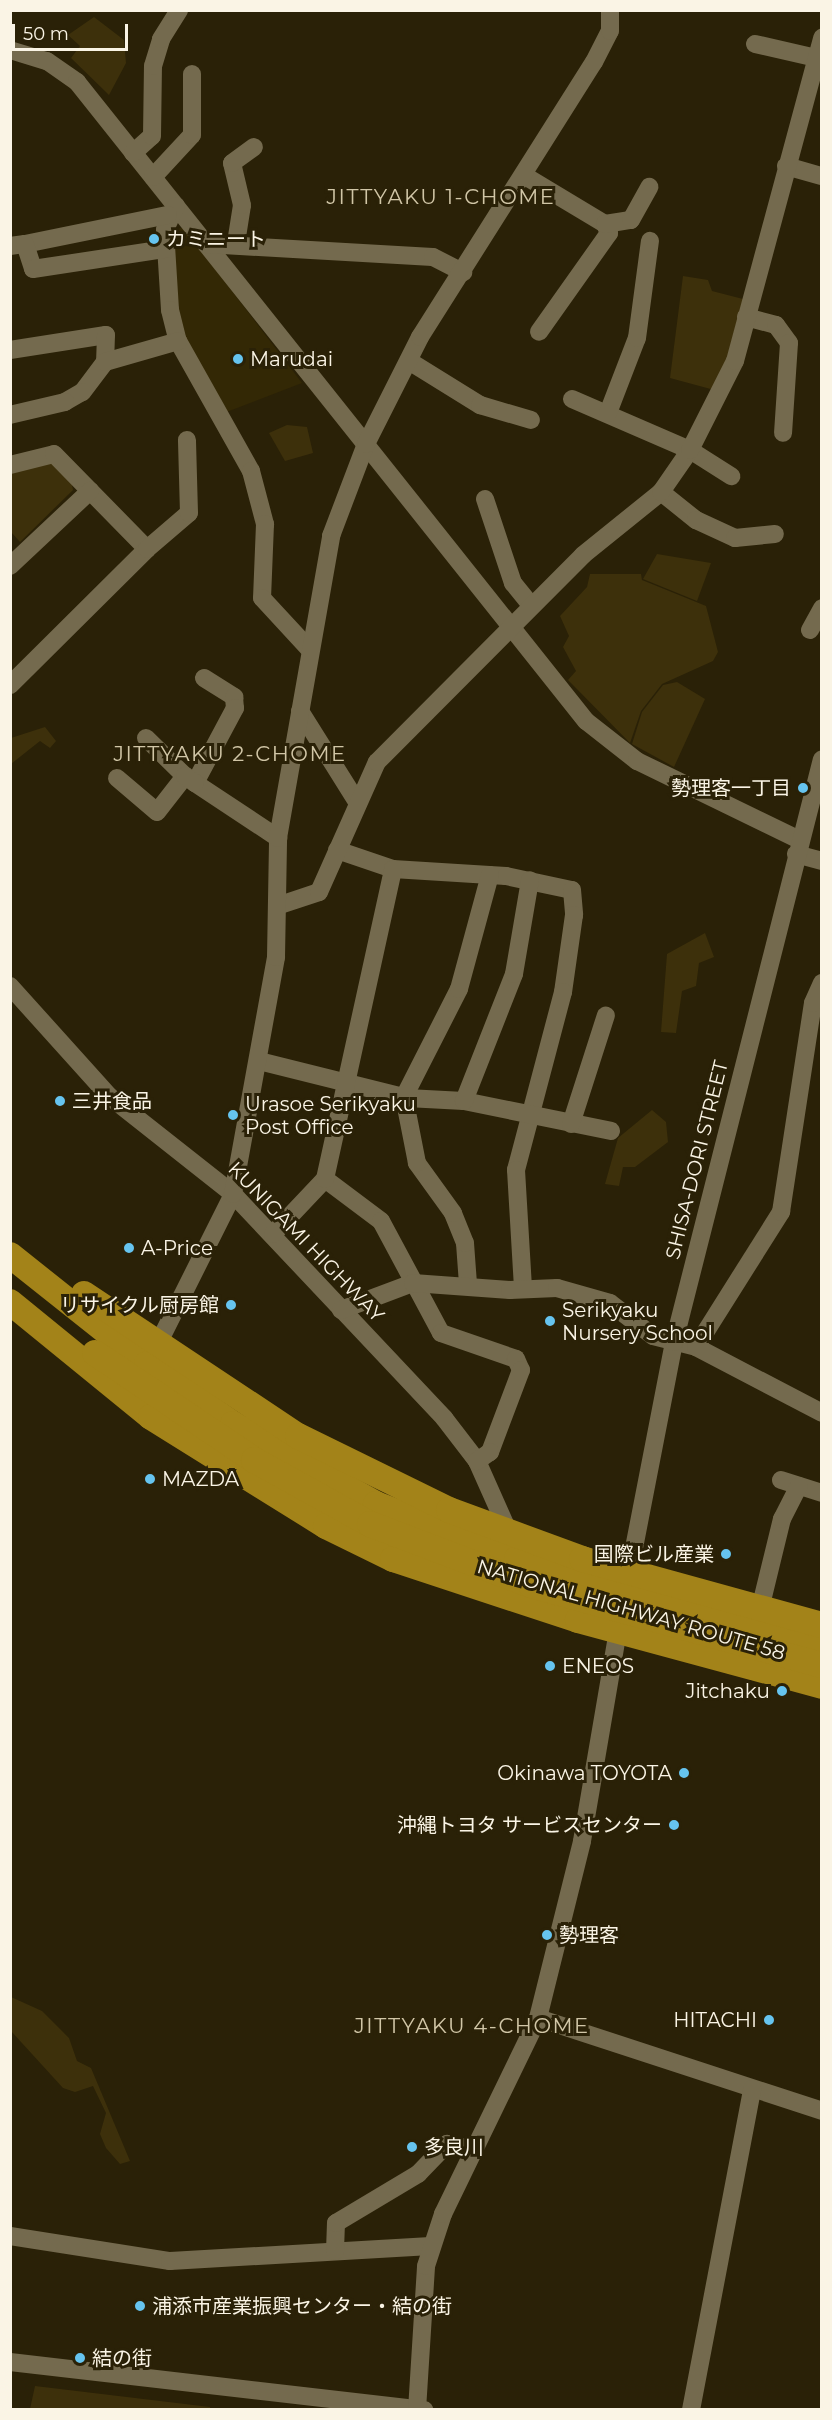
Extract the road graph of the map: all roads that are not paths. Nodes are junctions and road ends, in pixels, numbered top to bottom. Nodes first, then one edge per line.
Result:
1 (179, 10) edge
2 (610, 10) edge
3 (822, 38) edge
4 (755, 44) dead end
5 (10, 50) edge
6 (816, 58) junction
7 (192, 74) dead end
8 (817, 81) edge
9 (254, 147) dead end
10 (133, 153) junction
11 (786, 166) junction
12 (525, 176) junction
13 (822, 176) edge
14 (153, 177) junction
15 (649, 188) dead end
16 (172, 211) junction
17 (605, 224) junction
18 (650, 241) dead end
19 (236, 243) junction
20 (207, 244) junction
21 (18, 245) edge
22 (166, 249) junction
23 (463, 273) junction
24 (746, 316) junction
25 (539, 332) dead end
26 (178, 341) junction
27 (10, 350) edge
28 (409, 361) junction
29 (105, 362) junction
30 (572, 399) dead end
31 (608, 413) junction
32 (10, 415) edge
33 (531, 420) dead end
34 (783, 433) dead end
35 (187, 440) dead end
36 (366, 444) junction
37 (690, 450) junction
38 (10, 465) edge
39 (731, 476) dead end
40 (90, 491) junction
41 (661, 492) junction
42 (485, 498) dead end
43 (775, 534) dead end
44 (147, 549) junction
45 (10, 566) edge
46 (531, 605) junction
47 (822, 608) edge
48 (509, 628) junction
49 (810, 630) dead end
50 (309, 649) junction
51 (204, 678) dead end
52 (10, 685) edge
53 (300, 711) junction
54 (146, 738) dead end
55 (822, 759) edge
56 (117, 778) dead end
57 (190, 779) junction
58 (357, 802) junction
59 (278, 838) junction
60 (798, 847) junction
61 (337, 850) junction
62 (822, 861) edge
63 (393, 869) junction
64 (490, 875) junction
65 (530, 880) junction
66 (277, 906) junction
67 (822, 983) edge
68 (10, 986) edge
69 (606, 1015) dead end
70 (259, 1061) junction
71 (344, 1079) junction
72 (404, 1097) junction
73 (464, 1101) junction
74 (526, 1115) junction
75 (571, 1124) junction
76 (611, 1131) dead end
77 (325, 1179) junction
78 (234, 1194) junction
79 (273, 1234) junction
80 (10, 1245) edge
81 (10, 1256) edge
82 (414, 1282) junction
83 (468, 1284) junction
84 (523, 1289) junction
85 (10, 1293) edge
86 (10, 1302) edge
87 (341, 1310) junction
88 (674, 1342) junction
89 (696, 1347) junction
90 (147, 1364) junction
91 (822, 1413) edge
92 (151, 1418) junction
93 (477, 1461) junction
94 (822, 1493) edge
95 (373, 1514) junction
96 (509, 1533) junction
97 (630, 1574) junction
98 (760, 1609) junction
99 (822, 1625) edge
100 (617, 1631) junction
101 (822, 1645) edge
102 (822, 1665) edge
103 (822, 1686) edge
104 (538, 2018) junction
105 (752, 2089) junction
106 (822, 2111) edge
107 (473, 2149) junction
108 (10, 2236) edge
109 (431, 2246) junction
110 (335, 2251) junction
111 (10, 2362) edge
112 (420, 2409) edge
113 (691, 2409) edge

1 - 10 street
2 - 12 street
3 - 6 street
4 - 6 street
5 - 10 street
6 - 8 street
7 - 14 street
8 - 11 street
9 - 19 street
10 - 14 street
11 - 13 street
11 - 24 street
12 - 17 street
12 - 23 street
14 - 16 street
15 - 17 street
16 - 20 street
16 - 21 street
16 - 22 street
17 - 25 street
18 - 31 street
19 - 20 street
19 - 23 street
20 - 36 street
21 - 22 street
22 - 26 street
23 - 28 street
24 - 34 street
24 - 37 street
26 - 29 street
26 - 50 street
27 - 29 street
28 - 33 street
28 - 36 street
29 - 32 street
30 - 31 street
31 - 37 street
35 - 44 street
36 - 48 street
36 - 50 street
37 - 39 street
37 - 41 street
38 - 40 street
40 - 44 street
40 - 45 street
41 - 43 street
41 - 46 street
42 - 46 street
44 - 52 street
46 - 48 street
47 - 49 street
48 - 58 street
48 - 60 street
50 - 53 street
51 - 57 street
53 - 58 street
53 - 59 street
54 - 57 street
55 - 60 street, SHISA-DORI STREET
56 - 57 street
57 - 59 street
58 - 61 street
59 - 66 street
60 - 62 street
60 - 88 street, SHISA-DORI STREET
61 - 63 street
61 - 66 street
63 - 64 street
63 - 71 street
64 - 65 street
64 - 72 street
65 - 73 street
65 - 74 street
66 - 70 street
67 - 89 street
68 - 78 street, KUNIGAMI HIGHWAY
69 - 75 street
70 - 71 street
70 - 78 street
71 - 72 street
71 - 77 street
72 - 73 street
72 - 83 street
73 - 74 street
74 - 75 street
74 - 84 street
75 - 76 street
77 - 79 street
77 - 82 street
78 - 79 street, KUNIGAMI HIGHWAY
78 - 90 street
79 - 87 street, KUNIGAMI HIGHWAY
80 - 90 highway
81 - 90 highway, NATIONAL HIGHWAY ROUTE 58
82 - 83 street
82 - 87 street
82 - 93 street
83 - 84 street
84 - 88 street
85 - 90 highway, NATIONAL HIGHWAY ROUTE 58
86 - 92 highway
87 - 93 street, KUNIGAMI HIGHWAY
88 - 89 street
88 - 97 street, SHISA-DORI STREET
89 - 91 street
90 - 92 highway
90 - 95 highway, NATIONAL HIGHWAY ROUTE 58
90 - 96 highway
92 - 100 highway
93 - 96 street, KUNIGAMI HIGHWAY
94 - 98 street
95 - 101 highway, NATIONAL HIGHWAY ROUTE 58
95 - 102 highway, NATIONAL HIGHWAY ROUTE 58
96 - 97 highway
97 - 98 highway
97 - 100 street, SHISA-DORI STREET
98 - 99 highway
100 - 103 highway
100 - 104 street, SHISA-DORI STREET
104 - 105 street
104 - 107 street, SHISA-DORI STREET
105 - 106 street
105 - 113 street
107 - 109 street, SHISA-DORI STREET
107 - 110 street
108 - 110 street
109 - 110 street
109 - 112 street, SHISA-DORI STREET
111 - 112 street

